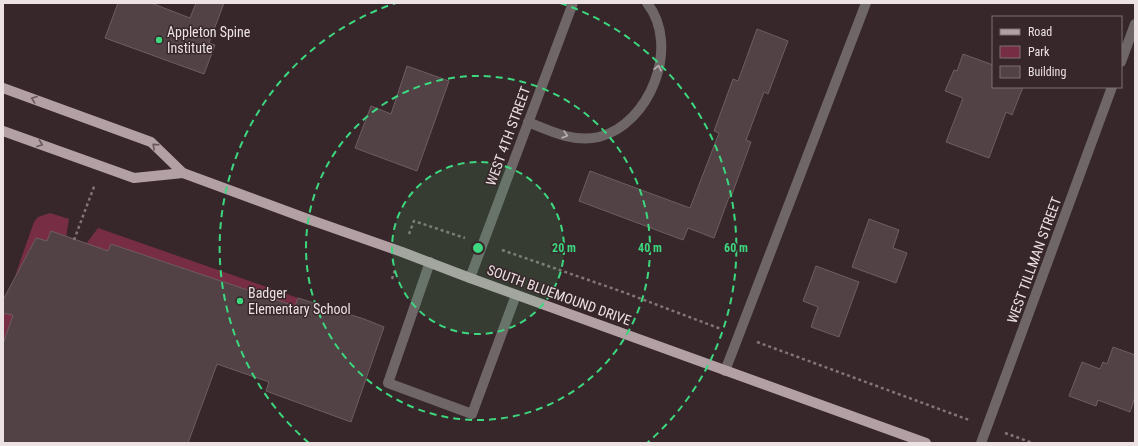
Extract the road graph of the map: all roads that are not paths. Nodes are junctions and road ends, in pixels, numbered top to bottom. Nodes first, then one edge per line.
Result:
1 (573, 3) edge
2 (647, 3) edge
3 (866, 3) edge
4 (1135, 24) edge
5 (1122, 59) edge
6 (3, 88) edge
7 (1112, 88) edge
8 (528, 122) junction
9 (3, 131) edge
10 (183, 173) junction
11 (430, 262) junction
12 (470, 278) junction
13 (516, 295) junction
14 (725, 370) junction
15 (926, 443) edge
16 (981, 443) edge

1 - 8 street, WEST 4TH STREET
8 -> 2 street
3 - 14 street
4 - 5 street
10 -> 6 main road, SOUTH BLUEMOUND DRIVE
7 - 16 street, WEST TILLMAN STREET
8 - 12 street, WEST 4TH STREET
9 -> 10 main road, SOUTH BLUEMOUND DRIVE
10 - 11 main road, SOUTH BLUEMOUND DRIVE
11 - 12 main road, SOUTH BLUEMOUND DRIVE
11 - 13 street
12 - 13 main road, SOUTH BLUEMOUND DRIVE
13 - 14 main road, SOUTH BLUEMOUND DRIVE
14 - 15 main road, SOUTH BLUEMOUND DRIVE

